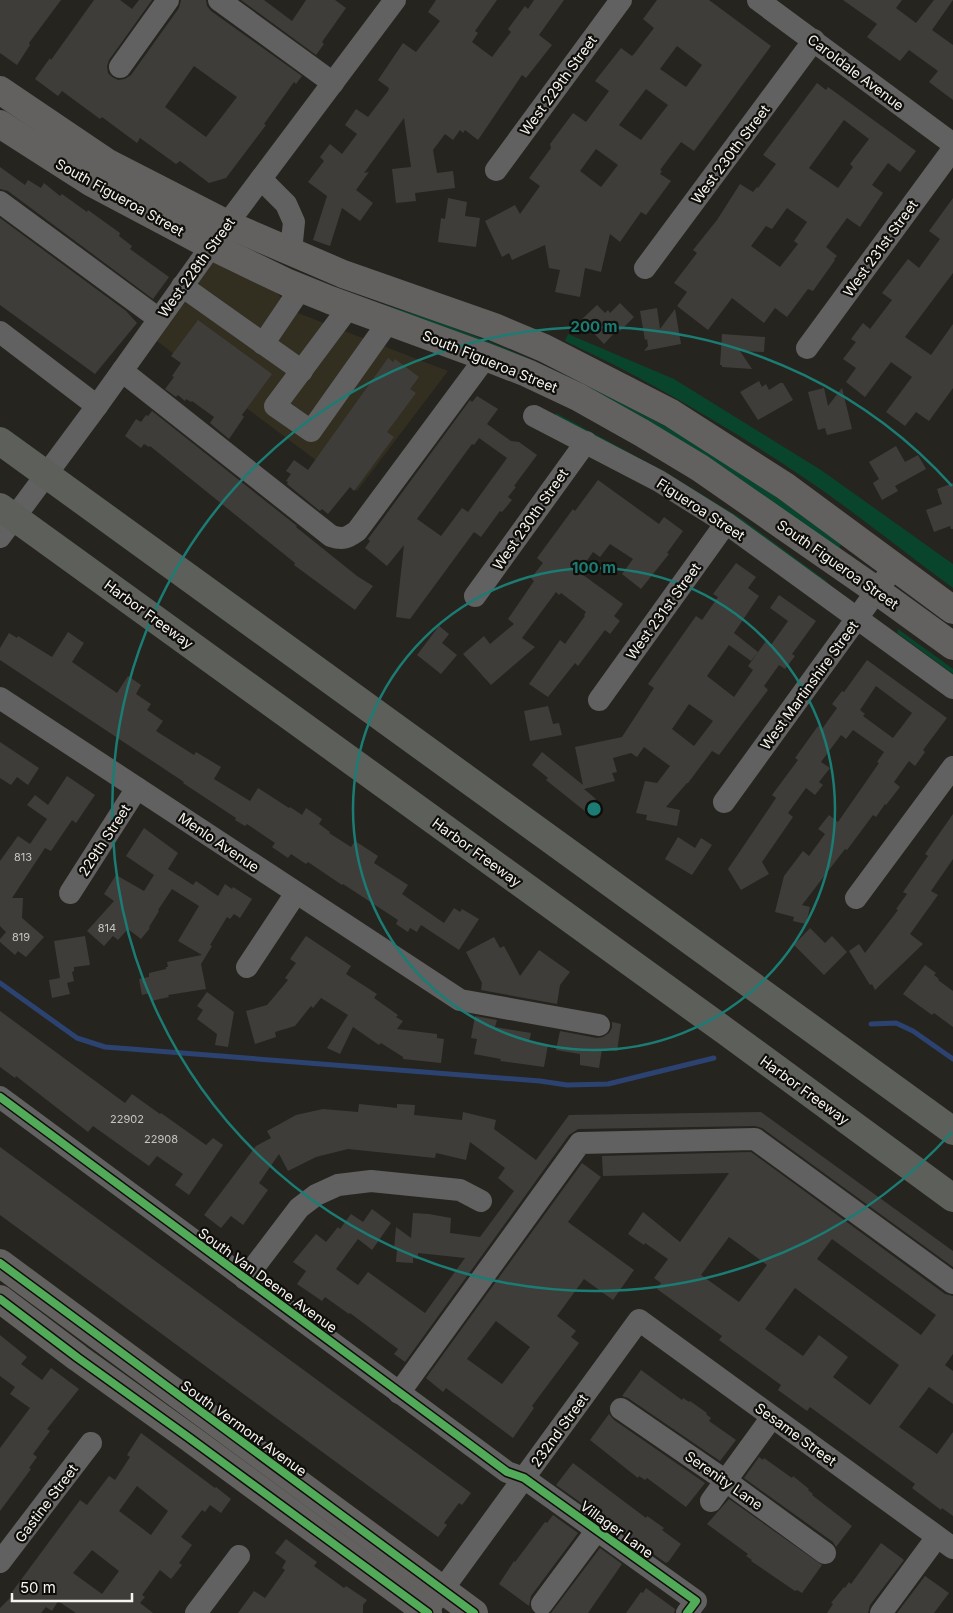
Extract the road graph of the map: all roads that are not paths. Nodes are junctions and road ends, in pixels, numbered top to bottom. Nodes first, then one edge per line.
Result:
1 (168, 0) edge
2 (219, 0) edge
3 (395, 0) edge
4 (620, 0) edge
5 (758, 0) edge
6 (814, 40) junction
7 (120, 67) dead end
8 (333, 83) junction
9 (0, 90) edge
10 (0, 124) edge
11 (953, 144) edge
12 (953, 149) edge
13 (496, 170) dead end
14 (261, 179) junction
15 (0, 202) edge
16 (227, 224) junction
17 (210, 246) junction
18 (291, 251) junction
19 (645, 268) dead end
20 (182, 286) junction
21 (301, 288) junction
22 (349, 307) junction
23 (159, 319) junction
24 (389, 321) junction
25 (0, 332) edge
26 (263, 344) junction
27 (807, 348) dead end
28 (486, 357) junction
29 (302, 371) junction
30 (122, 372) junction
31 (97, 406) junction
32 (534, 416) dead end
33 (0, 441) edge
34 (586, 442) junction
35 (0, 507) edge
36 (726, 523) junction
37 (0, 537) edge
38 (894, 567) junction
39 (877, 591) junction
40 (476, 596) dead end
41 (953, 610) edge
42 (857, 619) junction
43 (953, 646) edge
44 (953, 688) edge
45 (0, 698) edge
46 (599, 700) dead end
47 (953, 767) edge
48 (137, 788) junction
49 (724, 802) dead end
50 (70, 892) dead end
51 (296, 893) junction
52 (856, 898) dead end
53 (247, 967) dead end
54 (600, 1025) dead end
55 (0, 1098) edge
56 (953, 1132) edge
57 (953, 1198) edge
58 (481, 1201) dead end
59 (0, 1263) edge
60 (245, 1279) junction
61 (953, 1283) edge
62 (0, 1299) edge
63 (639, 1320) joint
64 (400, 1393) junction
65 (621, 1409) dead end
66 (772, 1417) junction
67 (91, 1443) dead end
68 (524, 1478) junction
69 (726, 1481) junction
70 (711, 1501) dead end
71 (597, 1530) junction
72 (945, 1543) edge
73 (825, 1553) dead end
74 (239, 1556) dead end
75 (0, 1562) edge
76 (442, 1589) junction
77 (542, 1604) dead end
78 (691, 1607) edge
79 (196, 1613) edge
80 (426, 1613) edge
81 (474, 1613) edge
82 (881, 1613) edge

1 - 7 street
2 - 8 street
3 - 8 street, West 228th Street
4 - 13 street, West 229th Street
5 - 6 street, Caroldale Avenue
6 - 11 street, Caroldale Avenue
6 - 19 street, West 230th Street
8 - 14 street, West 228th Street
9 - 16 main road, South Figueroa Street
10 - 17 main road, South Figueroa Street
12 - 27 street, West 231st Street
14 - 16 street, West 228th Street
14 - 18 street
15 - 23 street
16 - 17 street, West 228th Street
16 - 18 main road, South Figueroa Street
17 - 20 street, West 228th Street
17 - 21 main road, South Figueroa Street
18 - 38 main road, South Figueroa Street
20 - 23 street, West 228th Street
20 - 26 street
21 - 22 main road, South Figueroa Street
21 - 26 street
22 - 24 main road, South Figueroa Street
22 - 29 street
23 - 30 street, West 228th Street
24 - 28 main road, South Figueroa Street
24 - 29 street
25 - 31 street
26 - 29 street
28 - 30 street
28 - 39 main road, South Figueroa Street
30 - 31 street, West 228th Street
31 - 37 street, West 228th Street
32 - 34 street, Figueroa Street
33 - 56 highway
34 - 36 street, Figueroa Street
34 - 40 street, West 230th Street
35 - 57 highway, Harbor Freeway
36 - 42 street, Figueroa Street
36 - 46 street, West 231st Street
38 - 39 street, West Martinshire Street
38 - 41 main road, South Figueroa Street
39 - 42 street, West Martinshire Street
39 - 43 main road, South Figueroa Street
42 - 44 street, Figueroa Street
42 - 49 street, West Martinshire Street
45 - 48 street, Menlo Avenue
47 - 52 street
48 - 50 street, 229th Street
48 - 51 street, Menlo Avenue
51 - 53 street
51 - 54 street, Menlo Avenue
55 - 60 street, South Van Deene Avenue
58 - 60 street
59 - 76 main road, South Vermont Avenue
60 - 64 street, South Van Deene Avenue
61 - 64 street
62 - 80 main road
63 - 66 street, Sesame Street
63 - 68 street, 232nd Street
64 - 68 street, South Van Deene Avenue
65 - 69 street, Serenity Lane
66 - 69 street
66 - 72 street, Sesame Street
67 - 75 street, Gastine Street
68 - 71 street, Villager Lane
68 - 76 street, 232nd Street
69 - 70 street
69 - 73 street, Serenity Lane
71 - 77 street
71 - 78 street, Villager Lane
72 - 82 street
74 - 79 street
76 - 80 street, 232nd Street
76 - 81 main road, South Vermont Avenue

